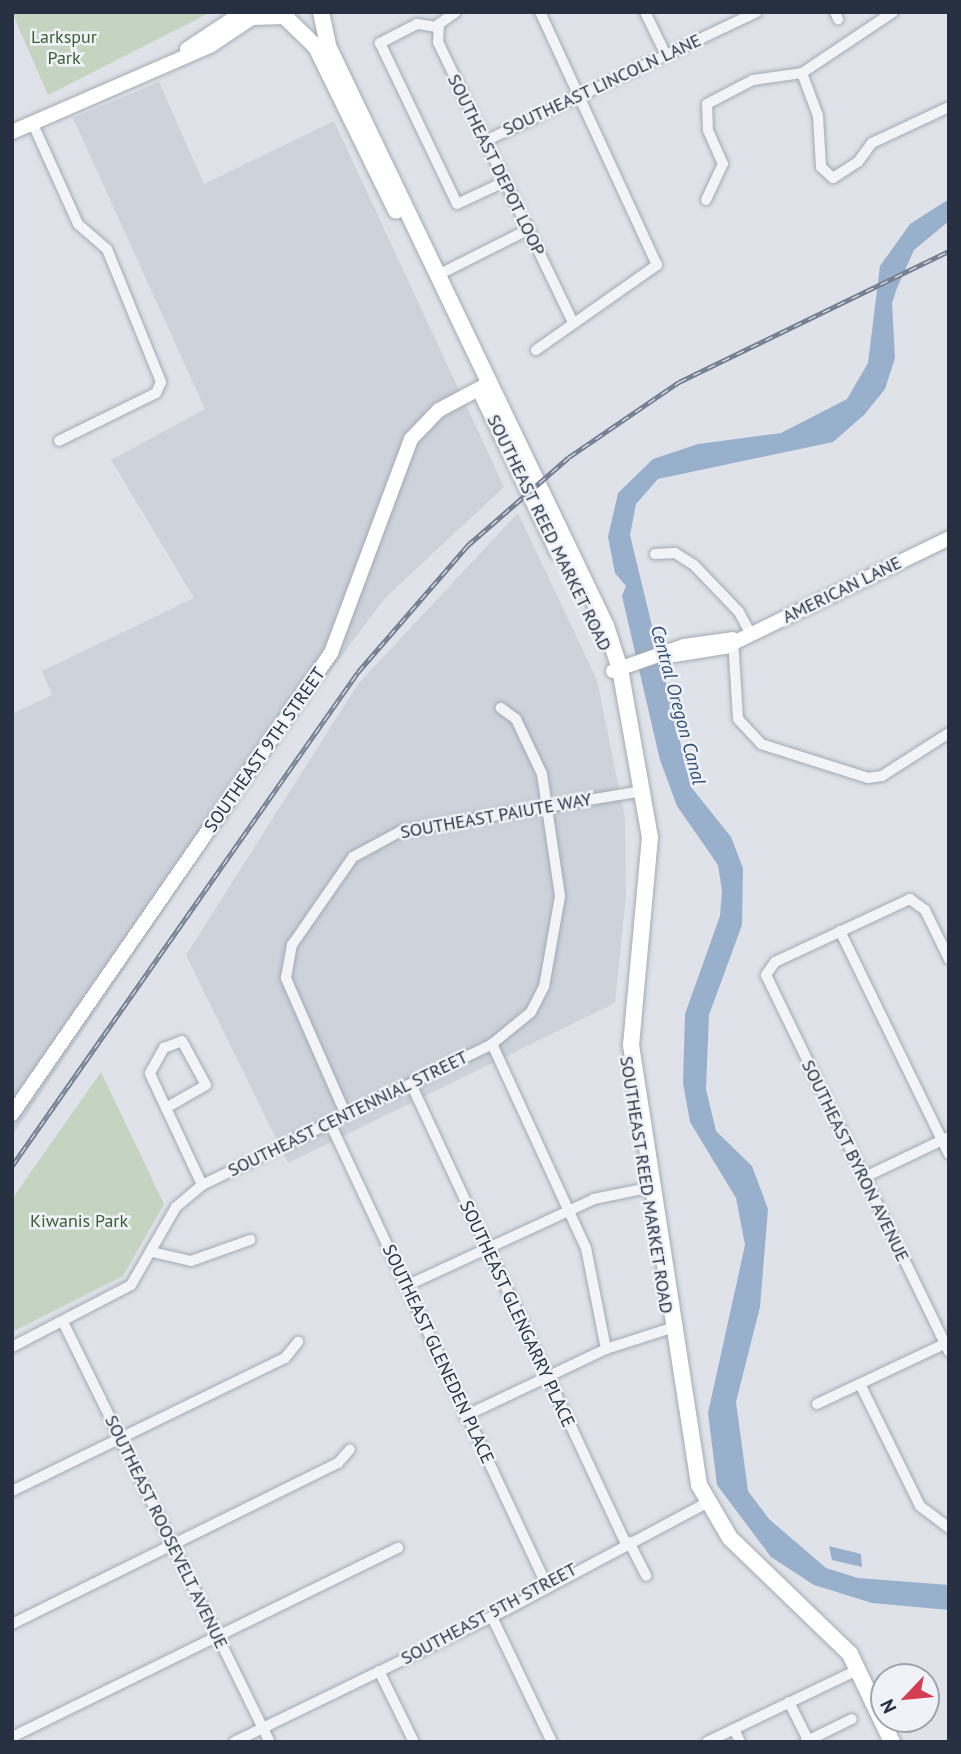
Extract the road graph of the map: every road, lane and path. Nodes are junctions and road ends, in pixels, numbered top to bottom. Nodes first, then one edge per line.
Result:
1 (243, 12) edge
2 (315, 12) edge
3 (321, 12) edge
4 (456, 12) edge
5 (540, 12) edge
6 (645, 12) edge
7 (757, 12) edge
8 (893, 12) edge
9 (741, 15) edge
10 (284, 16) edge
11 (437, 27) junction
12 (180, 54) junction
13 (666, 55) junction
14 (802, 73) junction
15 (580, 96) junction
16 (949, 107) edge
17 (32, 122) junction
18 (12, 132) edge
19 (485, 141) junction
20 (504, 182) junction
21 (706, 200) dead end
22 (527, 230) junction
23 (438, 275) junction
24 (573, 323) junction
25 (536, 350) dead end
26 (484, 386) junction
27 (58, 441) dead end
28 (949, 538) edge
29 (655, 554) dead end
30 (750, 633) junction
31 (733, 639) junction
32 (622, 668) junction
33 (501, 709) dead end
34 (949, 733) edge
35 (639, 791) junction
36 (548, 808) junction
37 (840, 931) junction
38 (949, 959) edge
39 (492, 1044) junction
40 (411, 1084) junction
41 (166, 1108) junction
42 (12, 1114) edge
43 (346, 1115) junction
44 (330, 1124) junction
45 (945, 1139) edge
46 (949, 1154) edge
47 (863, 1178) junction
48 (202, 1185) junction
49 (648, 1188) junction
50 (569, 1210) junction
51 (250, 1240) dead end
52 (486, 1249) junction
53 (152, 1252) junction
54 (406, 1286) junction
55 (63, 1322) junction
56 (673, 1327) junction
57 (298, 1342) dead end
58 (947, 1346) edge
59 (12, 1347) edge
60 (606, 1349) junction
61 (547, 1378) junction
62 (860, 1384) junction
63 (817, 1404) dead end
64 (465, 1416) junction
65 (121, 1439) junction
66 (350, 1448) dead end
67 (12, 1491) edge
68 (703, 1505) junction
69 (949, 1528) edge
70 (628, 1543) junction
71 (172, 1545) junction
72 (398, 1548) dead end
73 (646, 1576) dead end
74 (546, 1584) junction
75 (492, 1617) junction
76 (12, 1624) edge
77 (217, 1637) junction
78 (855, 1667) junction
79 (379, 1671) junction
80 (789, 1702) junction
81 (852, 1719) dead end
82 (263, 1728) junction
83 (734, 1729) junction
84 (12, 1737) edge
85 (806, 1741) edge
86 (234, 1742) edge
87 (270, 1742) edge
88 (414, 1742) edge
89 (552, 1742) edge
90 (706, 1742) edge
91 (740, 1742) edge
92 (892, 1742) edge

1 - 12 street
2 - 10 main road
3 - 23 main road, SOUTHEAST REED MARKET ROAD
4 - 11 street
5 - 15 street
6 - 13 street
7 - 9 street, SOUTHEAST LINCOLN LANE
8 - 14 street
9 - 13 street, SOUTHEAST LINCOLN LANE
10 - 12 street
10 - 26 main road, SOUTHEAST REED MARKET ROAD
11 - 19 street, SOUTHEAST DEPOT LOOP
11 - 20 street
12 - 17 street
13 - 15 street, SOUTHEAST LINCOLN LANE
14 - 16 street
14 - 21 street
15 - 19 street, SOUTHEAST LINCOLN LANE
15 - 24 street
17 - 18 street
17 - 27 street
19 - 20 street, SOUTHEAST DEPOT LOOP
20 - 22 street, SOUTHEAST DEPOT LOOP
22 - 23 street
22 - 24 street, SOUTHEAST DEPOT LOOP
23 - 26 main road, SOUTHEAST REED MARKET ROAD
24 - 25 street
26 - 32 main road, SOUTHEAST REED MARKET ROAD
26 - 42 street, SOUTHEAST 9TH STREET
28 - 30 street, AMERICAN LANE
29 - 30 street
30 - 31 street, AMERICAN LANE
31 - 32 street, AMERICAN LANE
31 - 34 street
32 - 35 main road, SOUTHEAST REED MARKET ROAD
33 - 36 street, SOUTHEAST CENTENNIAL STREET
35 - 36 street, SOUTHEAST PAIUTE WAY
35 - 49 main road, SOUTHEAST REED MARKET ROAD
36 - 39 street, SOUTHEAST CENTENNIAL STREET
36 - 43 street, SOUTHEAST PAIUTE WAY
37 - 38 street
37 - 45 street
37 - 47 street, SOUTHEAST BYRON AVENUE
39 - 40 street, SOUTHEAST CENTENNIAL STREET
39 - 50 street
40 - 43 street, SOUTHEAST CENTENNIAL STREET
40 - 52 street, SOUTHEAST GLENGARRY PLACE
41 - 41 street
41 - 48 street
43 - 44 street, SOUTHEAST CENTENNIAL STREET
44 - 48 street, SOUTHEAST CENTENNIAL STREET
44 - 54 street, SOUTHEAST GLENEDEN PLACE
45 - 46 street
45 - 47 street
47 - 58 street, SOUTHEAST BYRON AVENUE
48 - 53 street, SOUTHEAST CENTENNIAL STREET
49 - 50 street
49 - 56 main road, SOUTHEAST REED MARKET ROAD
50 - 52 street
50 - 60 street
51 - 53 street
52 - 54 street
52 - 61 street, SOUTHEAST GLENGARRY PLACE
53 - 55 street, SOUTHEAST CENTENNIAL STREET
54 - 64 street, SOUTHEAST GLENEDEN PLACE
55 - 59 street, SOUTHEAST CENTENNIAL STREET
55 - 65 street, SOUTHEAST ROOSEVELT AVENUE
56 - 60 street
56 - 68 main road, SOUTHEAST REED MARKET ROAD
57 - 65 street
58 - 62 street
60 - 61 street
61 - 64 street
61 - 70 street, SOUTHEAST GLENGARRY PLACE
62 - 63 street
62 - 69 street
64 - 74 street, SOUTHEAST GLENEDEN PLACE
65 - 67 street
65 - 71 street, SOUTHEAST ROOSEVELT AVENUE
66 - 71 street
68 - 70 street, SOUTHEAST 5TH STREET
68 - 78 main road, SOUTHEAST REED MARKET ROAD
70 - 73 street, SOUTHEAST GLENGARRY PLACE
70 - 74 street, SOUTHEAST 5TH STREET
71 - 76 street
71 - 77 street, SOUTHEAST ROOSEVELT AVENUE
72 - 77 street
74 - 75 street, SOUTHEAST 5TH STREET
75 - 79 street, SOUTHEAST 5TH STREET
75 - 89 street
77 - 82 street, SOUTHEAST ROOSEVELT AVENUE
77 - 84 street
78 - 80 street
78 - 92 main road, SOUTHEAST REED MARKET ROAD
79 - 82 street, SOUTHEAST 5TH STREET
79 - 88 street
80 - 83 street
80 - 85 street
81 - 85 street
82 - 86 street, SOUTHEAST 5TH STREET
82 - 87 street, SOUTHEAST ROOSEVELT AVENUE
83 - 90 street
83 - 91 street

